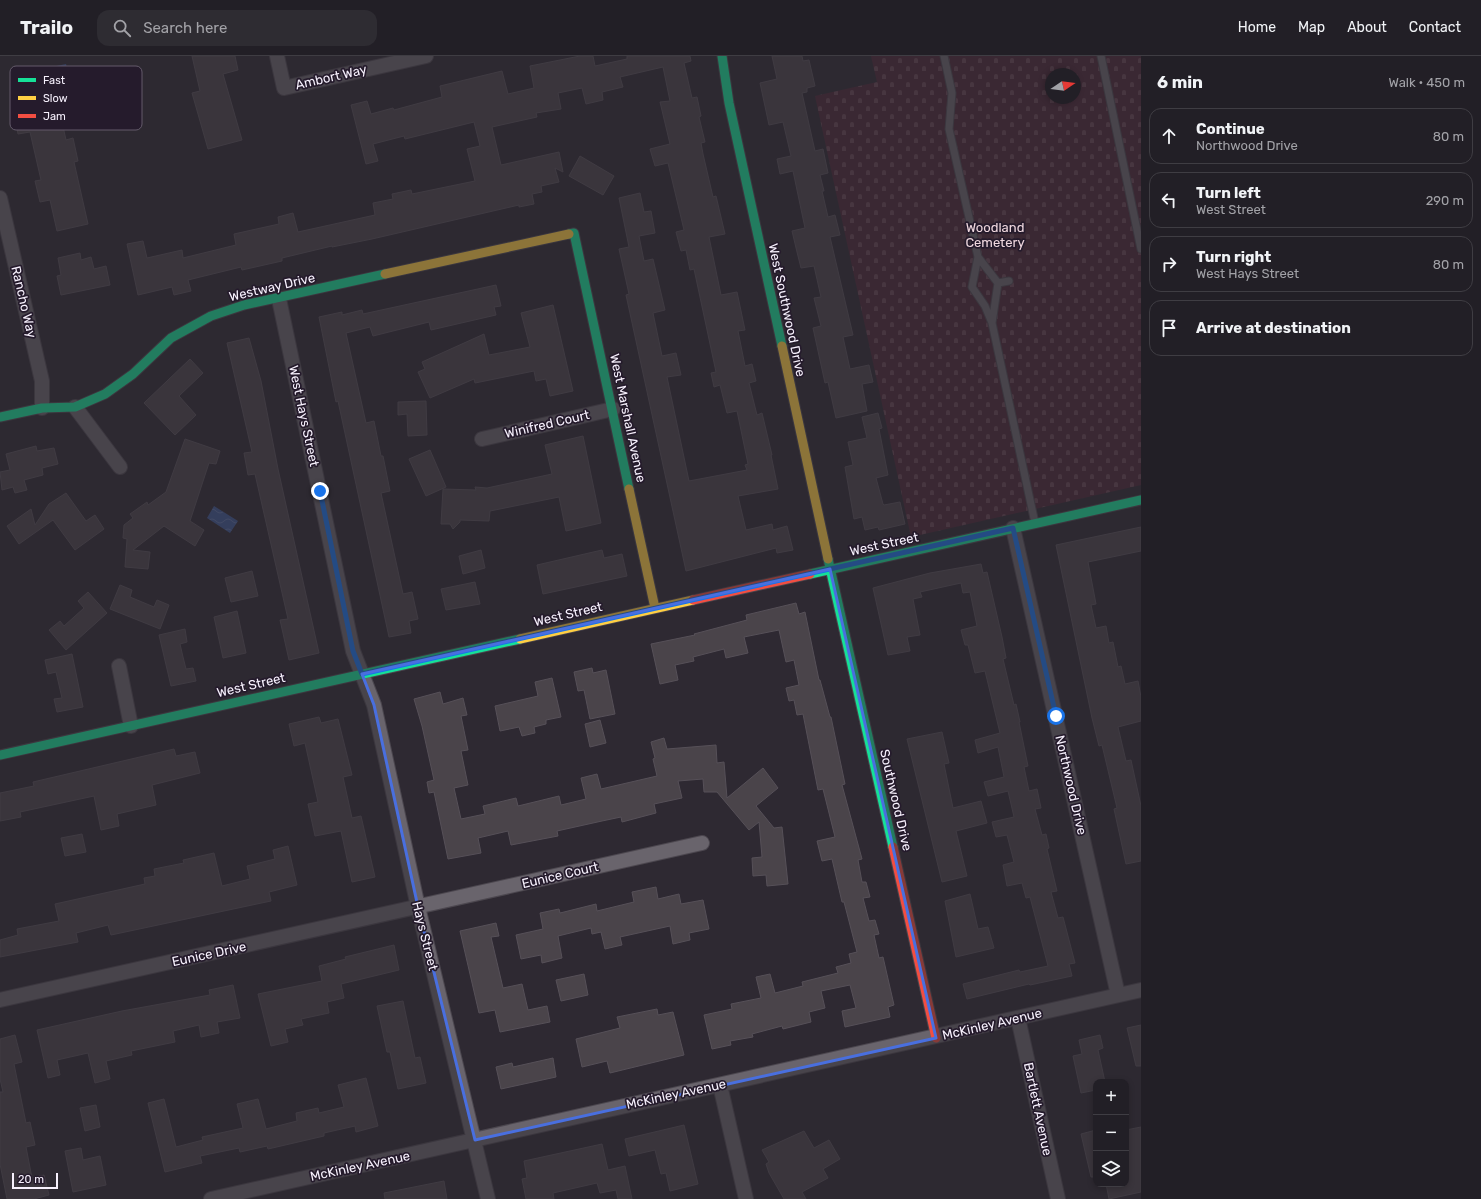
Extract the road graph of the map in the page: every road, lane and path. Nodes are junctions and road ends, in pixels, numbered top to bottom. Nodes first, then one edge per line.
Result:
1 (277, 56) edge
2 (426, 56) edge
3 (722, 56) edge
4 (944, 56) edge
5 (1101, 56) edge
6 (0, 198) edge
7 (574, 233) joint
8 (1141, 249) edge
9 (978, 257) junction
10 (1009, 281) dead end
11 (998, 283) junction
12 (279, 299) junction
13 (992, 323) junction
14 (75, 407) junction
15 (42, 408) junction
16 (613, 409) junction
17 (0, 417) edge
18 (482, 439) dead end
19 (120, 467) dead end
20 (1141, 500) edge
21 (1035, 523) junction
22 (1013, 528) junction
23 (830, 569) junction
24 (655, 608) junction
25 (119, 666) dead end
26 (362, 674) junction
27 (131, 726) junction
28 (0, 755) edge
29 (702, 843) dead end
30 (418, 908) junction
31 (1141, 990) edge
32 (1118, 995) junction
33 (0, 1000) edge
34 (1018, 1018) junction
35 (936, 1038) junction
36 (720, 1084) junction
37 (475, 1140) junction
38 (211, 1199) edge
39 (488, 1199) edge
40 (746, 1199) edge
41 (1058, 1199) edge

1 - 2 street, Ambort Way
3 - 23 street, West Southwood Drive
4 - 9 lane
5 - 8 lane
6 - 15 street, Rancho Way
7 - 12 street, Westway Drive
7 - 16 street, West Marshall Avenue
9 - 11 lane
9 - 13 lane
10 - 11 lane
11 - 13 lane
12 - 14 street, Westway Drive
12 - 26 street, West Hays Street
13 - 21 lane
14 - 15 street, Westway Drive
14 - 19 street
15 - 17 street, Westway Drive
16 - 18 street, Winifred Court
16 - 24 street, West Marshall Avenue
20 - 21 street, West Street
21 - 22 street, West Street
22 - 23 street, West Street
22 - 32 street, Northwood Drive
23 - 24 street, West Street
23 - 35 street, Southwood Drive
24 - 26 street, West Street
25 - 27 street
26 - 27 street, West Street
26 - 30 street, Hays Street
27 - 28 street, West Street
29 - 30 street, Eunice Court
30 - 33 street, Eunice Drive
30 - 37 street, Hays Street
31 - 32 street, McKinley Avenue
32 - 34 street, McKinley Avenue
34 - 35 street, McKinley Avenue
34 - 41 street, Bartlett Avenue
35 - 36 street, McKinley Avenue
36 - 37 street, McKinley Avenue
36 - 40 street
37 - 38 street, McKinley Avenue
37 - 39 street, Hays Street

